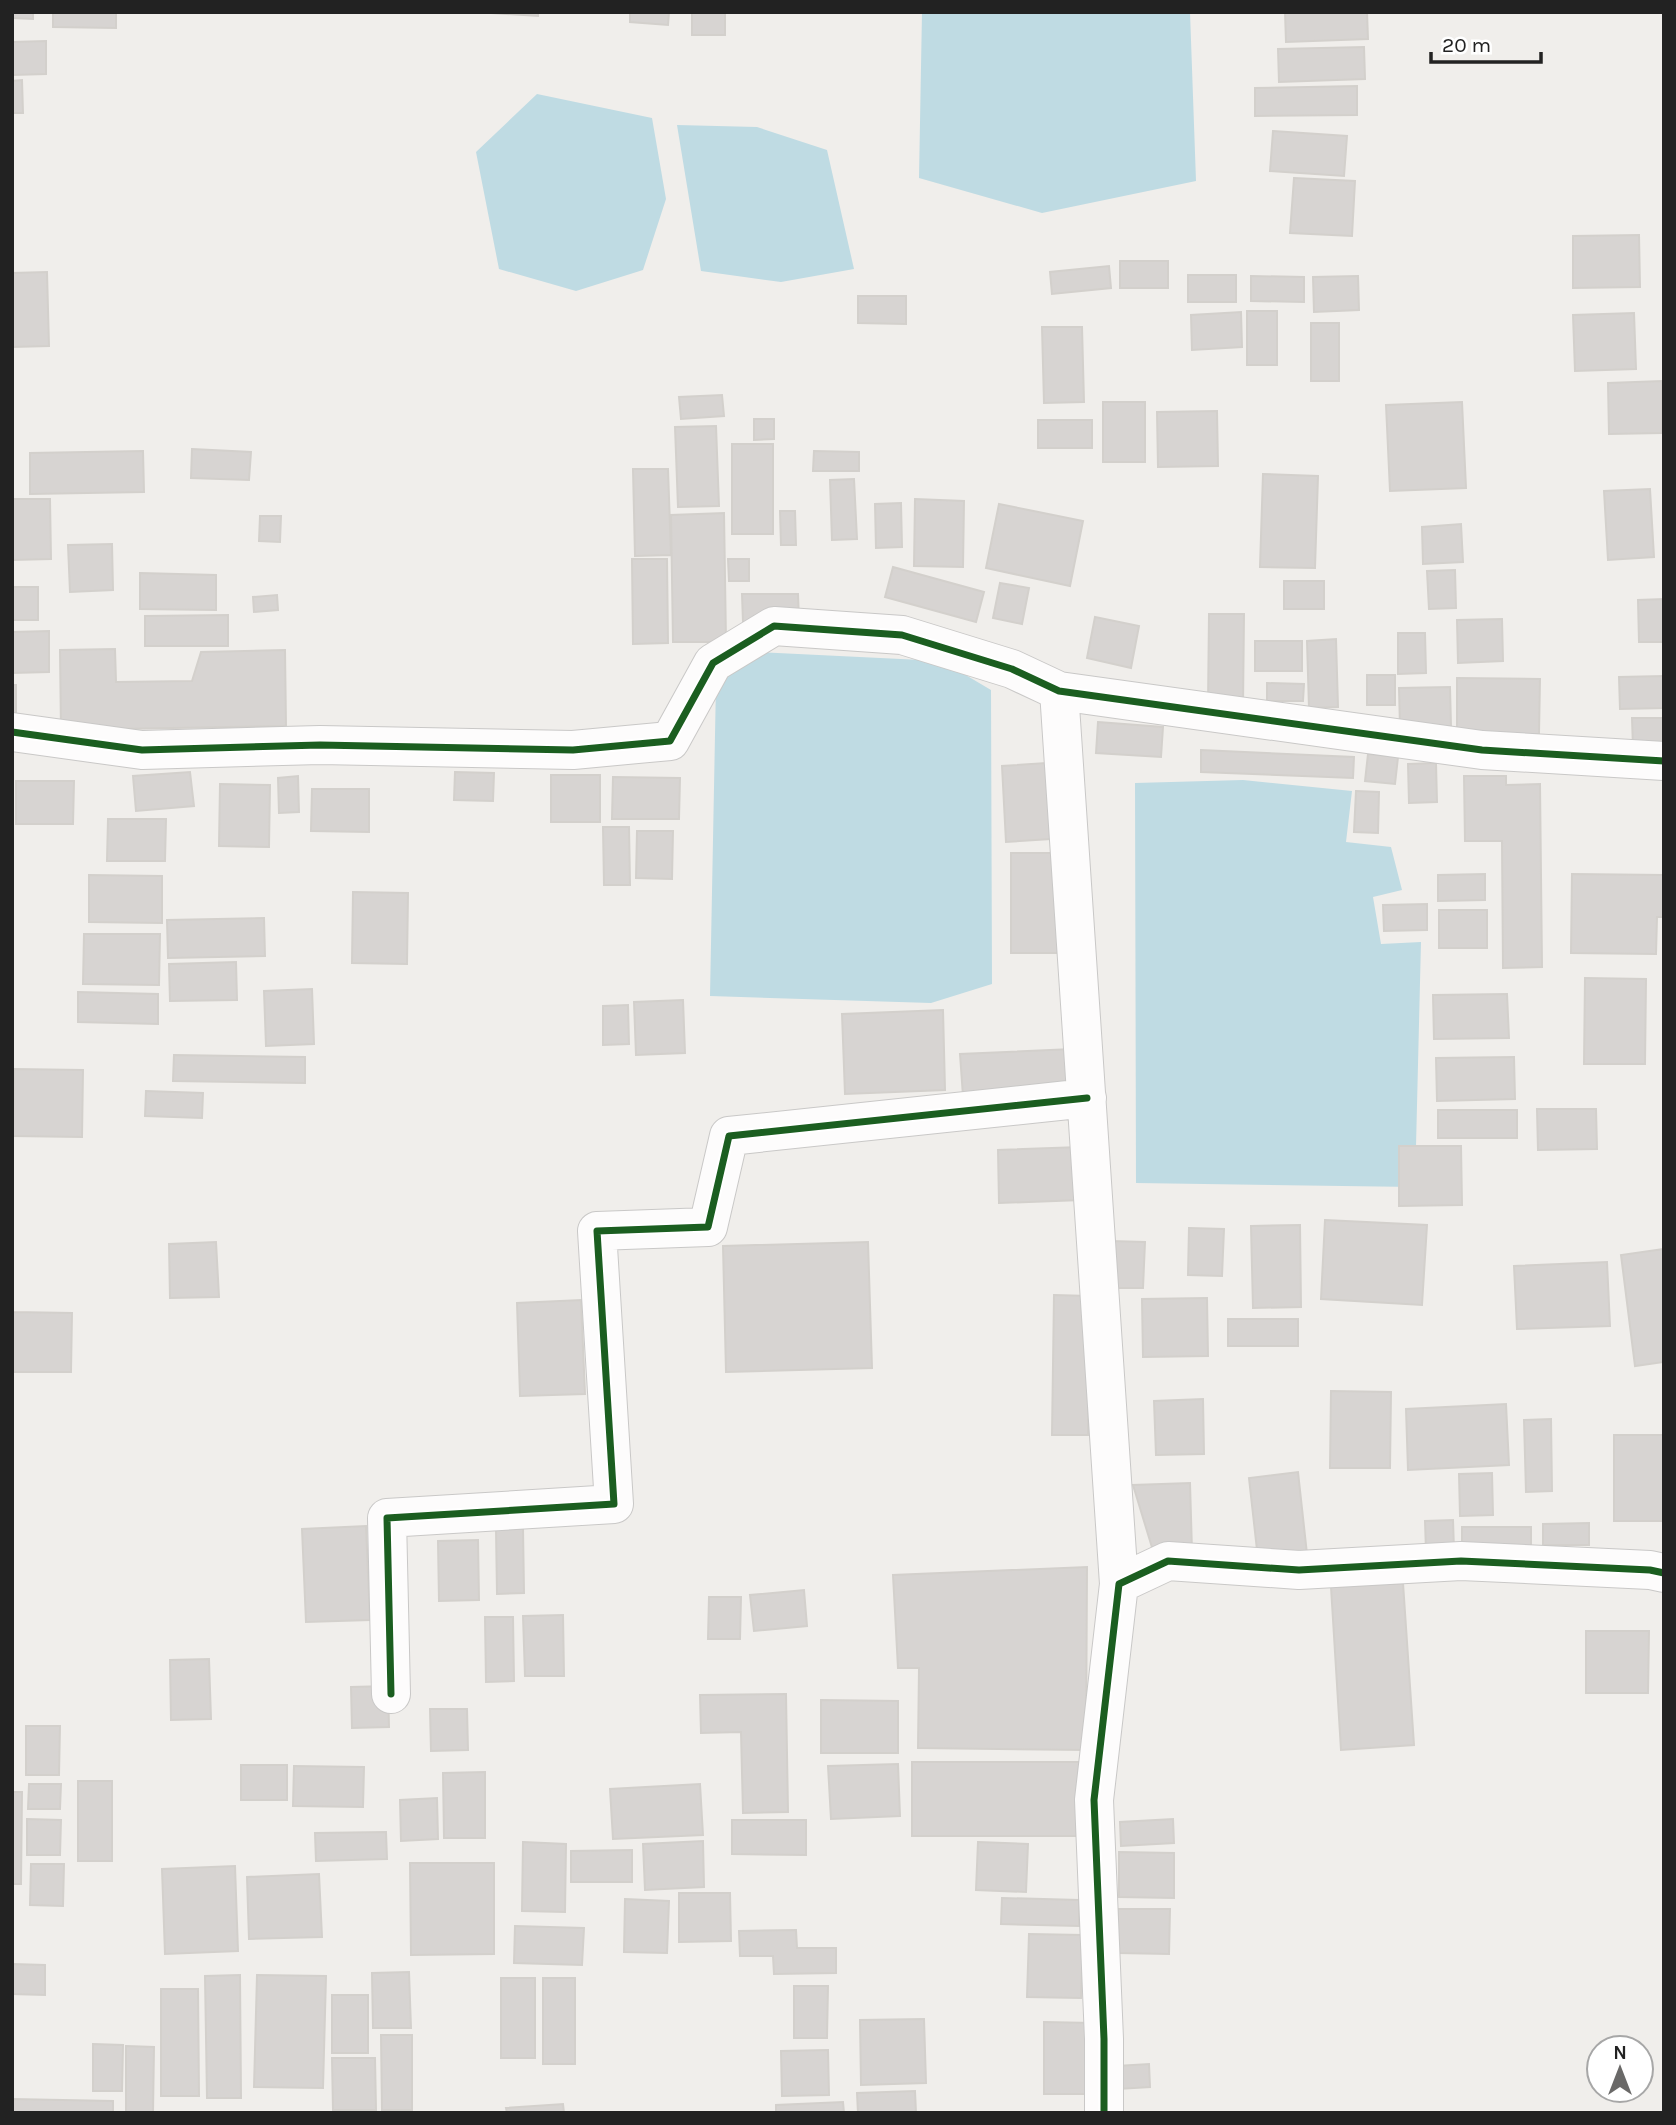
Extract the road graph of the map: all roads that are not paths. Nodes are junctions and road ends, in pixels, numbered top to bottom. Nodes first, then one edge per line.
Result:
1 (1059, 691) junction
2 (12, 732) edge
3 (1664, 761) edge
4 (1087, 1098) junction
5 (1664, 1573) edge
6 (1119, 1584) junction
7 (391, 1694) dead end
8 (1104, 2113) edge

1 - 2 street
1 - 3 street
1 - 4 street
4 - 6 street
4 - 7 street
5 - 6 street
6 - 8 street

